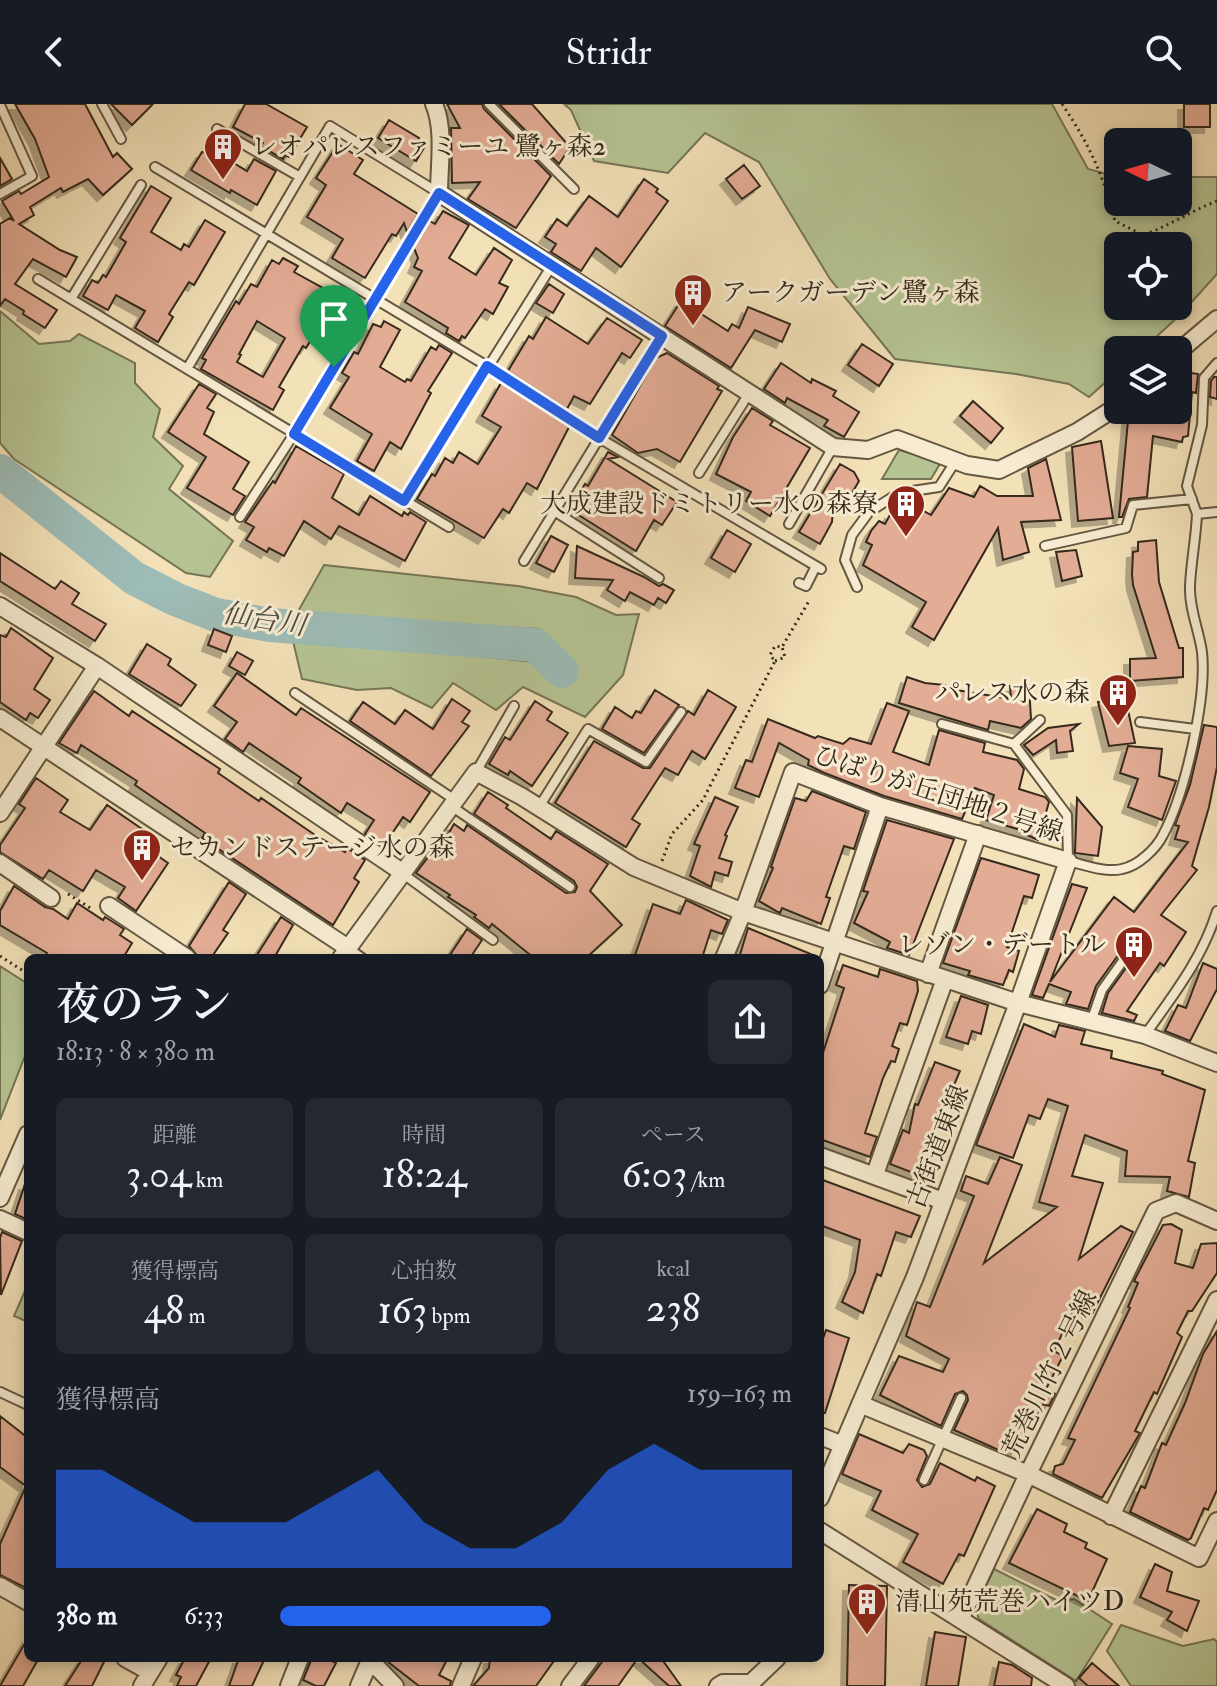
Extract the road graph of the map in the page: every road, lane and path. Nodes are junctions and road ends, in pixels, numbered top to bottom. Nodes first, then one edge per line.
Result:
1 (102, 104) edge
2 (434, 104) edge
3 (489, 104) edge
4 (1062, 104) edge
5 (0, 105) edge
6 (217, 129) dead end
7 (121, 139) dead end
8 (155, 167) dead end
9 (300, 177) junction
10 (141, 185) dead end
11 (574, 189) dead end
12 (439, 193) junction
13 (0, 194) edge
14 (1217, 201) edge
15 (266, 234) junction
16 (551, 267) junction
17 (38, 279) dead end
18 (71, 299) junction
19 (374, 300) junction
20 (1217, 319) edge
21 (662, 336) junction
22 (1192, 340) edge
23 (1217, 363) edge
24 (487, 366) junction
25 (187, 369) junction
26 (748, 395) junction
27 (1104, 415) edge
28 (294, 434) junction
29 (599, 438) junction
30 (833, 447) junction
31 (956, 461) junction
32 (699, 473) dead end
33 (1192, 499) junction
34 (404, 501) junction
35 (554, 511) junction
36 (1217, 512) edge
37 (1197, 514) junction
38 (240, 517) dead end
39 (789, 524) dead end
40 (449, 527) dead end
41 (1045, 546) dead end
42 (524, 561) dead end
43 (659, 578) dead end
44 (799, 583) dead end
45 (857, 587) dead end
46 (812, 595) dead end
47 (0, 606) edge
48 (782, 647) junction
49 (775, 661) junction
50 (97, 666) junction
51 (295, 693) dead end
52 (514, 706) dead end
53 (681, 712) dead end
54 (0, 718) edge
55 (1040, 720) dead end
56 (1140, 722) dead end
57 (942, 724) dead end
58 (1195, 729) junction
59 (1014, 744) junction
60 (44, 746) junction
61 (476, 772) junction
62 (453, 803) junction
63 (880, 806) junction
64 (539, 807) junction
65 (0, 813) edge
66 (978, 834) junction
67 (1068, 861) junction
68 (0, 863) edge
69 (402, 872) junction
70 (657, 876) junction
71 (570, 887) dead end
72 (55, 893) joint
73 (109, 906) dead end
74 (91, 909) dead end
75 (1217, 911) edge
76 (743, 912) junction
77 (493, 940) dead end
78 (1207, 942) junction
79 (1217, 942) edge
80 (834, 944) junction
81 (1130, 951) dead end
82 (181, 954) edge
83 (350, 954) edge
84 (352, 954) edge
85 (726, 954) edge
86 (0, 956) edge
87 (24, 971) edge
88 (824, 973) edge
89 (928, 974) junction
90 (945, 979) junction
91 (1018, 1003) junction
92 (1091, 1022) junction
93 (1145, 1035) junction
94 (1217, 1063) edge
95 (24, 1143) edge
96 (824, 1157) edge
97 (875, 1174) junction
98 (0, 1198) edge
99 (943, 1201) junction
100 (0, 1219) edge
101 (1217, 1221) edge
102 (24, 1230) edge
103 (1217, 1300) edge
104 (0, 1392) edge
105 (961, 1398) dead end
106 (24, 1403) edge
107 (860, 1404) junction
108 (824, 1438) edge
109 (943, 1438) junction
110 (843, 1445) junction
111 (1028, 1474) junction
112 (924, 1480) dead end
113 (824, 1489) edge
114 (1111, 1516) junction
115 (1217, 1521) edge
116 (824, 1533) edge
117 (0, 1586) edge
118 (24, 1600) edge
119 (961, 1618) junction
120 (132, 1662) edge
121 (298, 1662) edge
122 (370, 1662) edge
123 (374, 1662) edge
124 (471, 1662) edge
125 (588, 1662) edge
126 (773, 1662) edge
127 (150, 1672) edge
128 (754, 1684) edge
129 (289, 1686) edge
130 (359, 1686) edge
131 (395, 1686) edge
132 (461, 1686) edge
133 (570, 1686) edge
134 (718, 1686) edge
135 (1066, 1686) edge

1 - 7 lane
2 - 12 street
3 - 11 lane
4 - 14 path
5 - 13 lane
6 - 9 lane
8 - 15 lane
9 - 12 lane
9 - 15 lane
10 - 18 lane
12 - 16 street
12 - 19 lane
15 - 19 lane
15 - 25 lane
16 - 21 street
16 - 24 lane
17 - 18 lane
18 - 25 lane
19 - 24 lane
19 - 28 lane
20 - 22 street
21 - 26 street
21 - 29 lane
23 - 33 lane
24 - 29 lane
24 - 34 lane
25 - 28 lane
26 - 30 street
26 - 32 lane
27 - 31 street
28 - 34 lane
28 - 38 lane
29 - 35 lane
29 - 44 lane
30 - 31 street
30 - 39 lane
31 - 45 lane
33 - 37 lane
33 - 41 lane
34 - 40 lane
35 - 42 lane
35 - 43 lane
36 - 37 lane
37 - 58 lane
46 - 48 path
47 - 50 street
48 - 49 path
48 - 49 path
49 - 70 path
50 - 60 street
50 - 69 street
51 - 62 lane
52 - 61 lane
53 - 64 lane
54 - 60 street
55 - 59 lane
56 - 58 lane
57 - 59 lane
58 - 67 lane
59 - 67 lane
60 - 65 street
60 - 83 street
61 - 62 street
61 - 64 street
62 - 69 street
62 - 71 lane
63 - 66 street, ひばりが丘団地２号線
63 - 76 street, ひばりが丘団地２号線
63 - 80 street
64 - 70 street
66 - 67 street, ひばりが丘団地２号線
66 - 89 street
67 - 91 street, ひばりが丘団地２号線
68 - 72 street
69 - 77 lane
69 - 84 street
70 - 76 street
72 - 74 path
73 - 82 street
75 - 78 lane
76 - 80 street
76 - 85 street, ひばりが丘団地２号線
78 - 79 lane
78 - 93 lane
80 - 88 street
80 - 89 street
81 - 92 lane
86 - 87 path
89 - 90 street
90 - 91 street
90 - 97 street
91 - 92 street
91 - 99 street, 古街道東線
92 - 93 street
93 - 94 street
95 - 98 street
96 - 97 street
97 - 99 street
99 - 107 street, 古街道東線
100 - 102 street
101 - 111 street, 荒巻川竹２号線
103 - 114 street
104 - 106 lane
105 - 109 lane
107 - 109 street
107 - 110 street, 古街道東線
108 - 110 street
109 - 111 street
109 - 112 lane
110 - 113 street, 古街道東線
111 - 114 street
111 - 119 street, 荒巻川竹２号線
114 - 115 street
116 - 119 street
117 - 118 street
119 - 135 street
120 - 127 street
121 - 129 street
122 - 130 street
123 - 131 street
124 - 132 street
125 - 133 street
126 - 128 street
128 - 134 street

